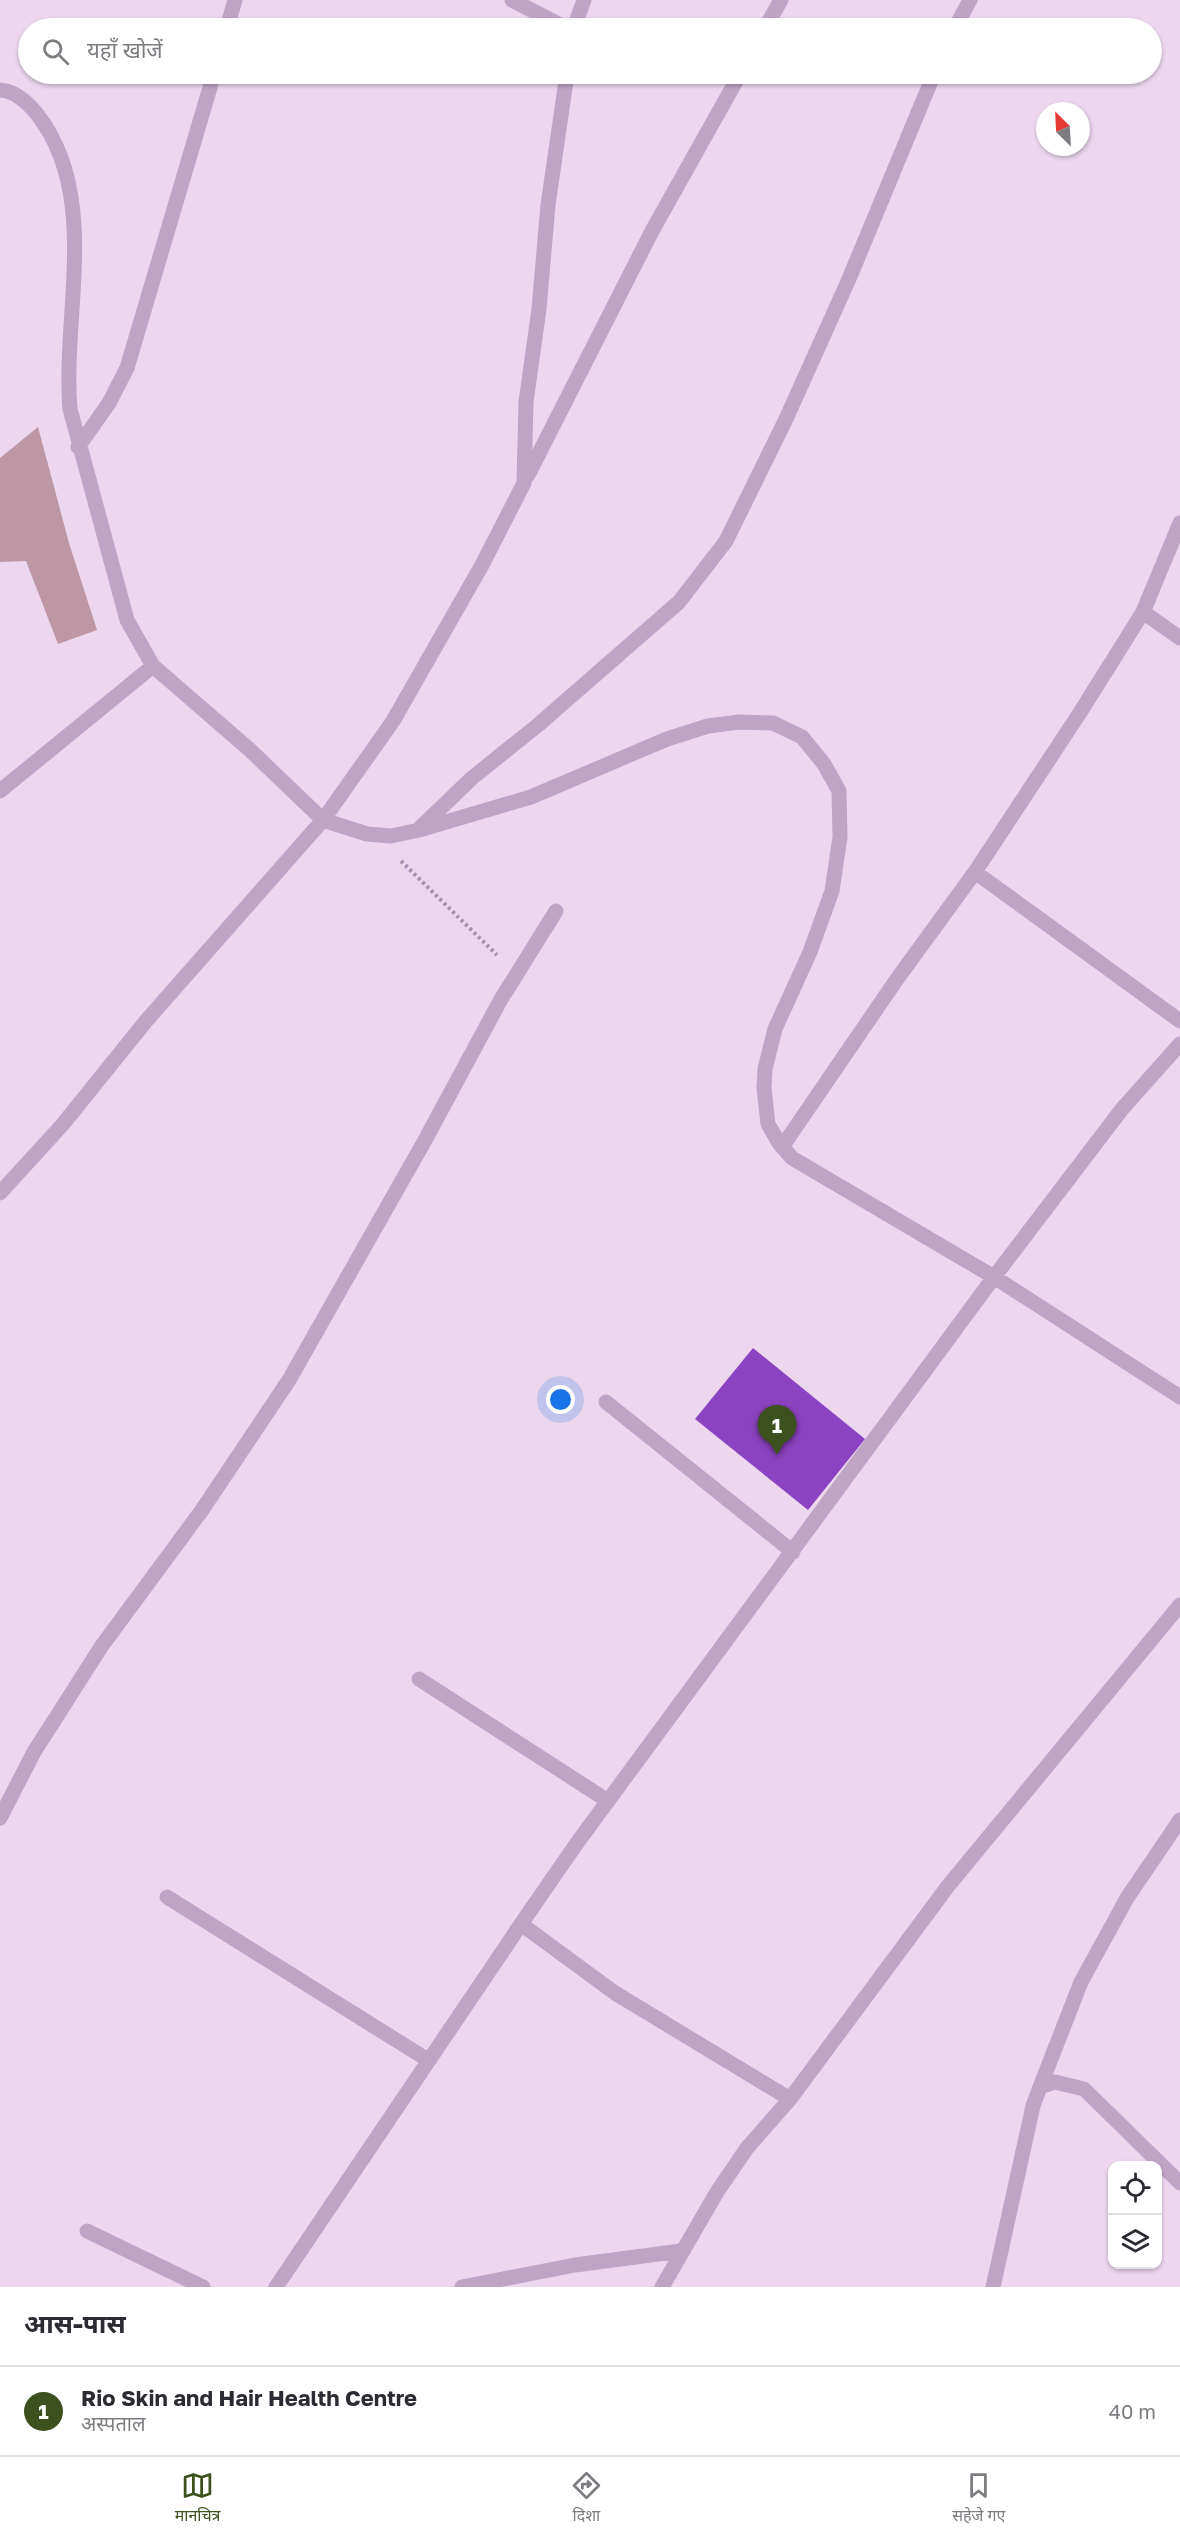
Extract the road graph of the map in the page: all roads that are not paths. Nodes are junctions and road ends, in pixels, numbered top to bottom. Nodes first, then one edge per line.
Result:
1 (235, 0) edge
2 (512, 0) edge
3 (584, 0) edge
4 (781, 0) edge
5 (970, 0) edge
6 (230, 18) edge
7 (547, 18) edge
8 (578, 18) edge
9 (771, 18) edge
10 (960, 18) edge
11 (211, 84) edge
12 (566, 84) edge
13 (734, 84) edge
14 (930, 84) edge
15 (0, 90) edge
16 (78, 447) junction
17 (524, 483) junction
18 (1180, 523) edge
19 (1143, 612) junction
20 (1180, 638) edge
21 (153, 666) junction
22 (0, 791) edge
23 (323, 820) junction
24 (419, 830) junction
25 (975, 872) junction
26 (556, 911) dead end
27 (1180, 1021) edge
28 (1180, 1044) edge
29 (782, 1147) junction
30 (1, 1191) edge
31 (994, 1277) junction
32 (1180, 1397) edge
33 (606, 1402) dead end
34 (792, 1552) junction
35 (1180, 1605) edge
36 (419, 1679) dead end
37 (608, 1801) junction
38 (0, 1818) edge
39 (1180, 1820) edge
40 (167, 1897) dead end
41 (521, 1924) junction
42 (428, 2060) junction
43 (1040, 2087) junction
44 (789, 2099) junction
45 (1180, 2183) edge
46 (87, 2231) dead end
47 (681, 2251) junction
48 (202, 2287) edge
49 (276, 2287) edge
50 (462, 2287) edge
51 (662, 2287) edge
52 (993, 2287) edge

1 - 6 street
2 - 7 street
3 - 8 street
4 - 9 street
5 - 10 street
11 - 16 street
12 - 17 street
13 - 17 street
14 - 24 street
15 - 16 street
16 - 21 street
17 - 23 street
18 - 19 street
19 - 20 street
19 - 25 street
21 - 22 street
21 - 23 street
23 - 24 street
23 - 30 street
24 - 29 street
25 - 27 street
25 - 29 street
26 - 38 street
28 - 31 street
29 - 31 street
31 - 32 street
31 - 34 street
33 - 34 street
34 - 37 street
35 - 44 street
36 - 37 street
37 - 41 street
39 - 43 street
40 - 42 street
41 - 42 street
41 - 44 street
42 - 49 street
43 - 45 street
43 - 52 street
44 - 47 street
46 - 48 street
47 - 50 street
47 - 51 street

